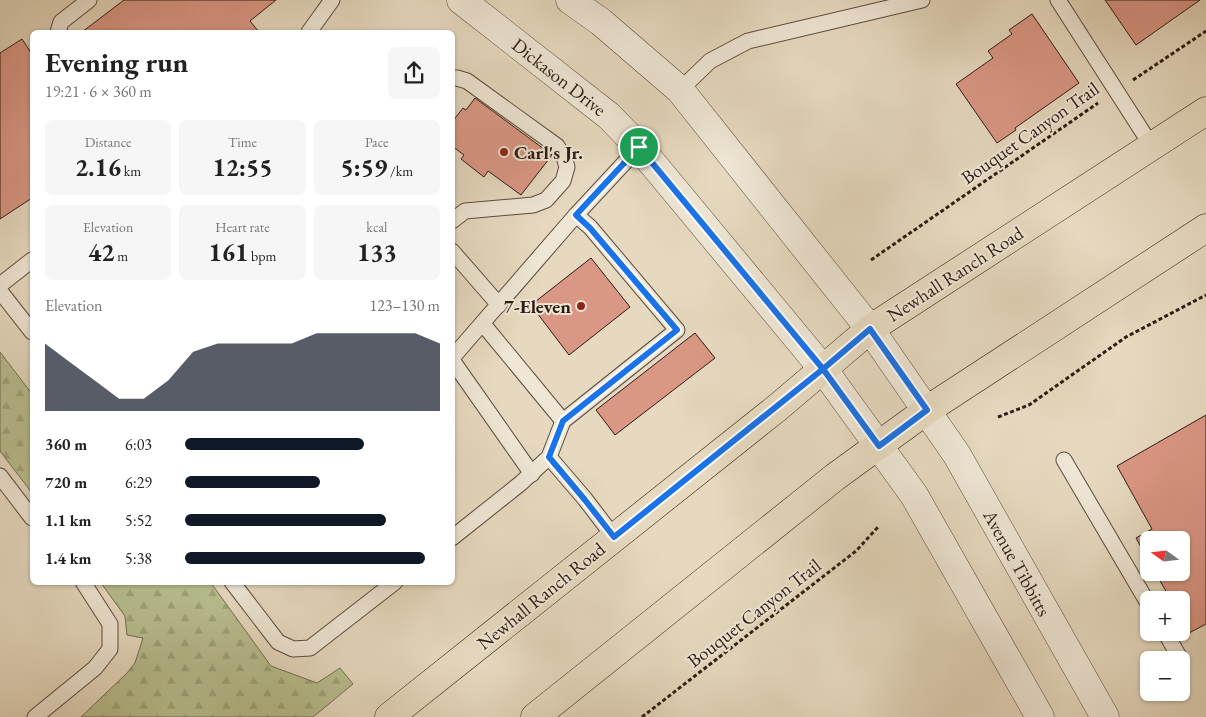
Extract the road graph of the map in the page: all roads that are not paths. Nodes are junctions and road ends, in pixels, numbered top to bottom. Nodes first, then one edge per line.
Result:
1 (89, 0) edge
2 (332, 0) edge
3 (461, 0) edge
4 (570, 0) edge
5 (922, 0) edge
6 (1058, 0) edge
7 (59, 30) edge
8 (310, 30) edge
9 (455, 78) edge
10 (680, 90) junction
11 (1206, 111) edge
12 (1151, 145) junction
13 (639, 147) junction
14 (576, 215) junction
15 (455, 219) edge
16 (1206, 228) edge
17 (455, 255) edge
18 (30, 262) edge
19 (0, 286) edge
20 (0, 291) edge
21 (499, 306) junction
22 (483, 324) junction
23 (30, 329) edge
24 (870, 329) junction
25 (455, 356) edge
26 (455, 363) edge
27 (823, 369) junction
28 (927, 410) junction
29 (563, 421) junction
30 (879, 446) junction
31 (549, 457) junction
32 (1064, 460) dead end
33 (532, 474) junction
34 (0, 476) edge
35 (30, 515) edge
36 (455, 536) edge
37 (614, 537) junction
38 (85, 585) edge
39 (234, 585) edge
40 (392, 585) edge
41 (1141, 591) edge
42 (35, 717) edge
43 (389, 717) edge
44 (535, 717) edge
45 (1040, 717) edge
46 (1104, 717) edge

1 - 7 lane
2 - 8 lane
3 - 13 street, Dickason Drive
4 - 10 street
5 - 10 lane
6 - 12 lane
9 - 15 lane
10 - 24 street
11 - 12 main road, Newhall Ranch Road
12 - 24 main road, Newhall Ranch Road
13 - 14 lane
13 - 27 street, Dickason Drive
14 - 21 lane
14 - 29 lane
16 - 28 main road
17 - 21 lane
18 - 19 lane
20 - 23 lane
21 - 22 lane
22 - 25 lane
22 - 29 lane
24 - 27 main road, Newhall Ranch Road
24 - 28 street, Avenue Tibbitts
26 - 33 lane
27 - 30 street, Dickason Drive
27 - 37 main road, Newhall Ranch Road
28 - 30 main road
28 - 46 street, Avenue Tibbitts
29 - 31 lane
30 - 44 main road
30 - 45 street
31 - 33 lane
31 - 37 lane
32 - 41 lane
33 - 36 lane
34 - 35 lane
37 - 43 main road, Newhall Ranch Road
38 - 42 lane
39 - 40 lane

